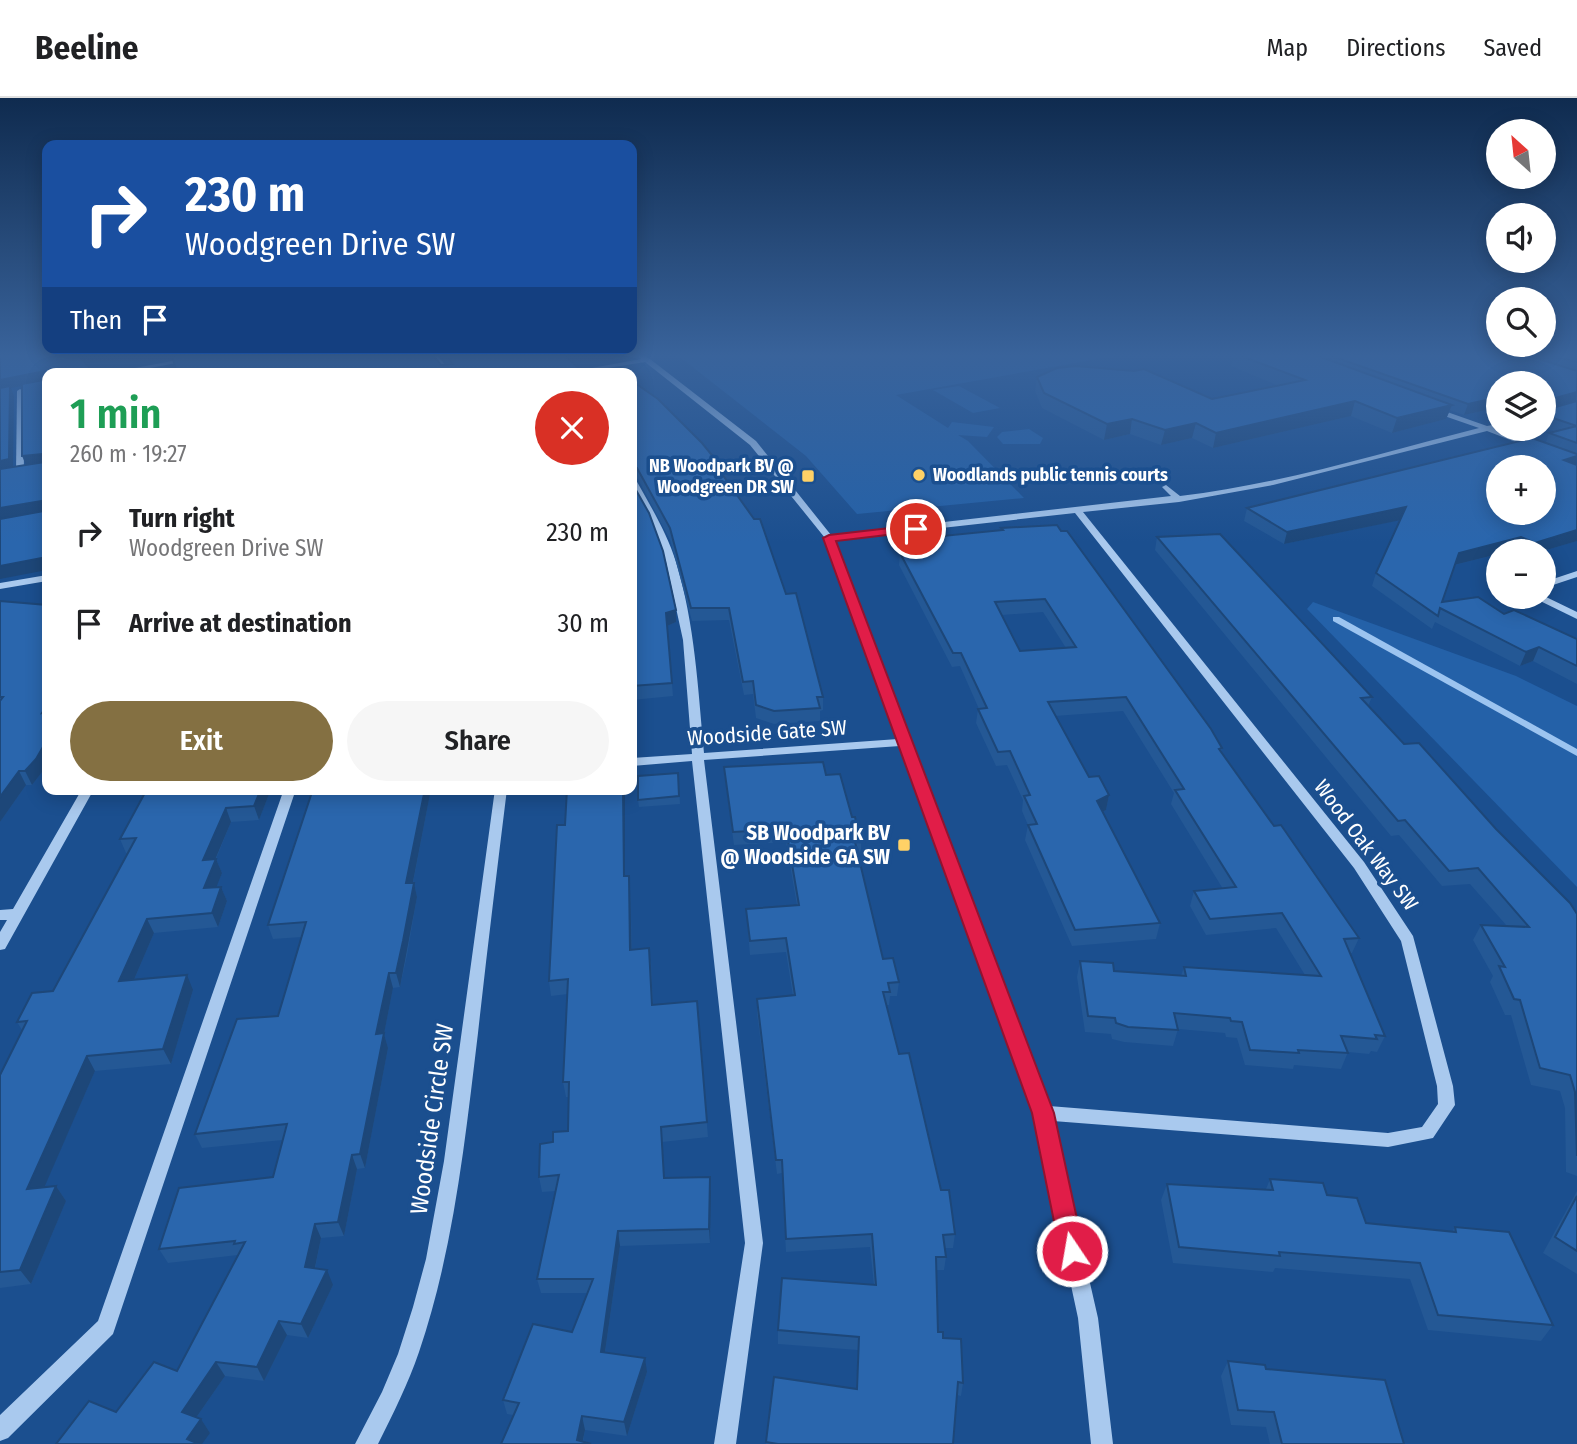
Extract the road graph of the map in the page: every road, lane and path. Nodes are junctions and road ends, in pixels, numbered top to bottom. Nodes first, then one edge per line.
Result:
1 (20, 417) edge
2 (719, 417) edge
3 (1456, 417) edge
4 (1486, 428) edge
5 (1486, 430) edge
6 (1520, 441) edge
7 (1539, 448) edge
8 (33, 471) edge
9 (20, 473) junction
10 (10, 475) edge
11 (1166, 487) dead end
12 (637, 489) edge
13 (1179, 499) junction
14 (1079, 512) junction
15 (829, 538) junction
16 (1577, 574) edge
17 (42, 579) edge
18 (1556, 581) edge
19 (0, 586) edge
20 (1556, 606) edge
21 (1577, 616) edge
22 (905, 742) junction
23 (698, 757) junction
24 (637, 762) edge
25 (85, 795) edge
26 (288, 795) edge
27 (500, 795) edge
28 (18, 914) junction
29 (0, 915) edge
30 (0, 945) edge
31 (1043, 1113) junction
32 (0, 1430) edge
33 (366, 1444) edge
34 (725, 1444) edge
35 (1102, 1444) edge

1 - 9 street
2 - 15 street
3 - 4 street
5 - 13 street
6 - 7 street
8 - 9 street
9 - 10 street
11 - 13 street
12 - 23 street
13 - 14 street
14 - 15 street
14 - 31 street, Wood Oak Way SW
15 - 22 street
16 - 18 street
17 - 19 street
20 - 21 street
22 - 23 street, Woodside Gate SW
22 - 31 street
23 - 24 street, Woodside Gate SW
23 - 34 street
25 - 28 street
26 - 32 street
27 - 33 street, Woodside Circle SW
28 - 29 street
28 - 30 street
31 - 35 street

